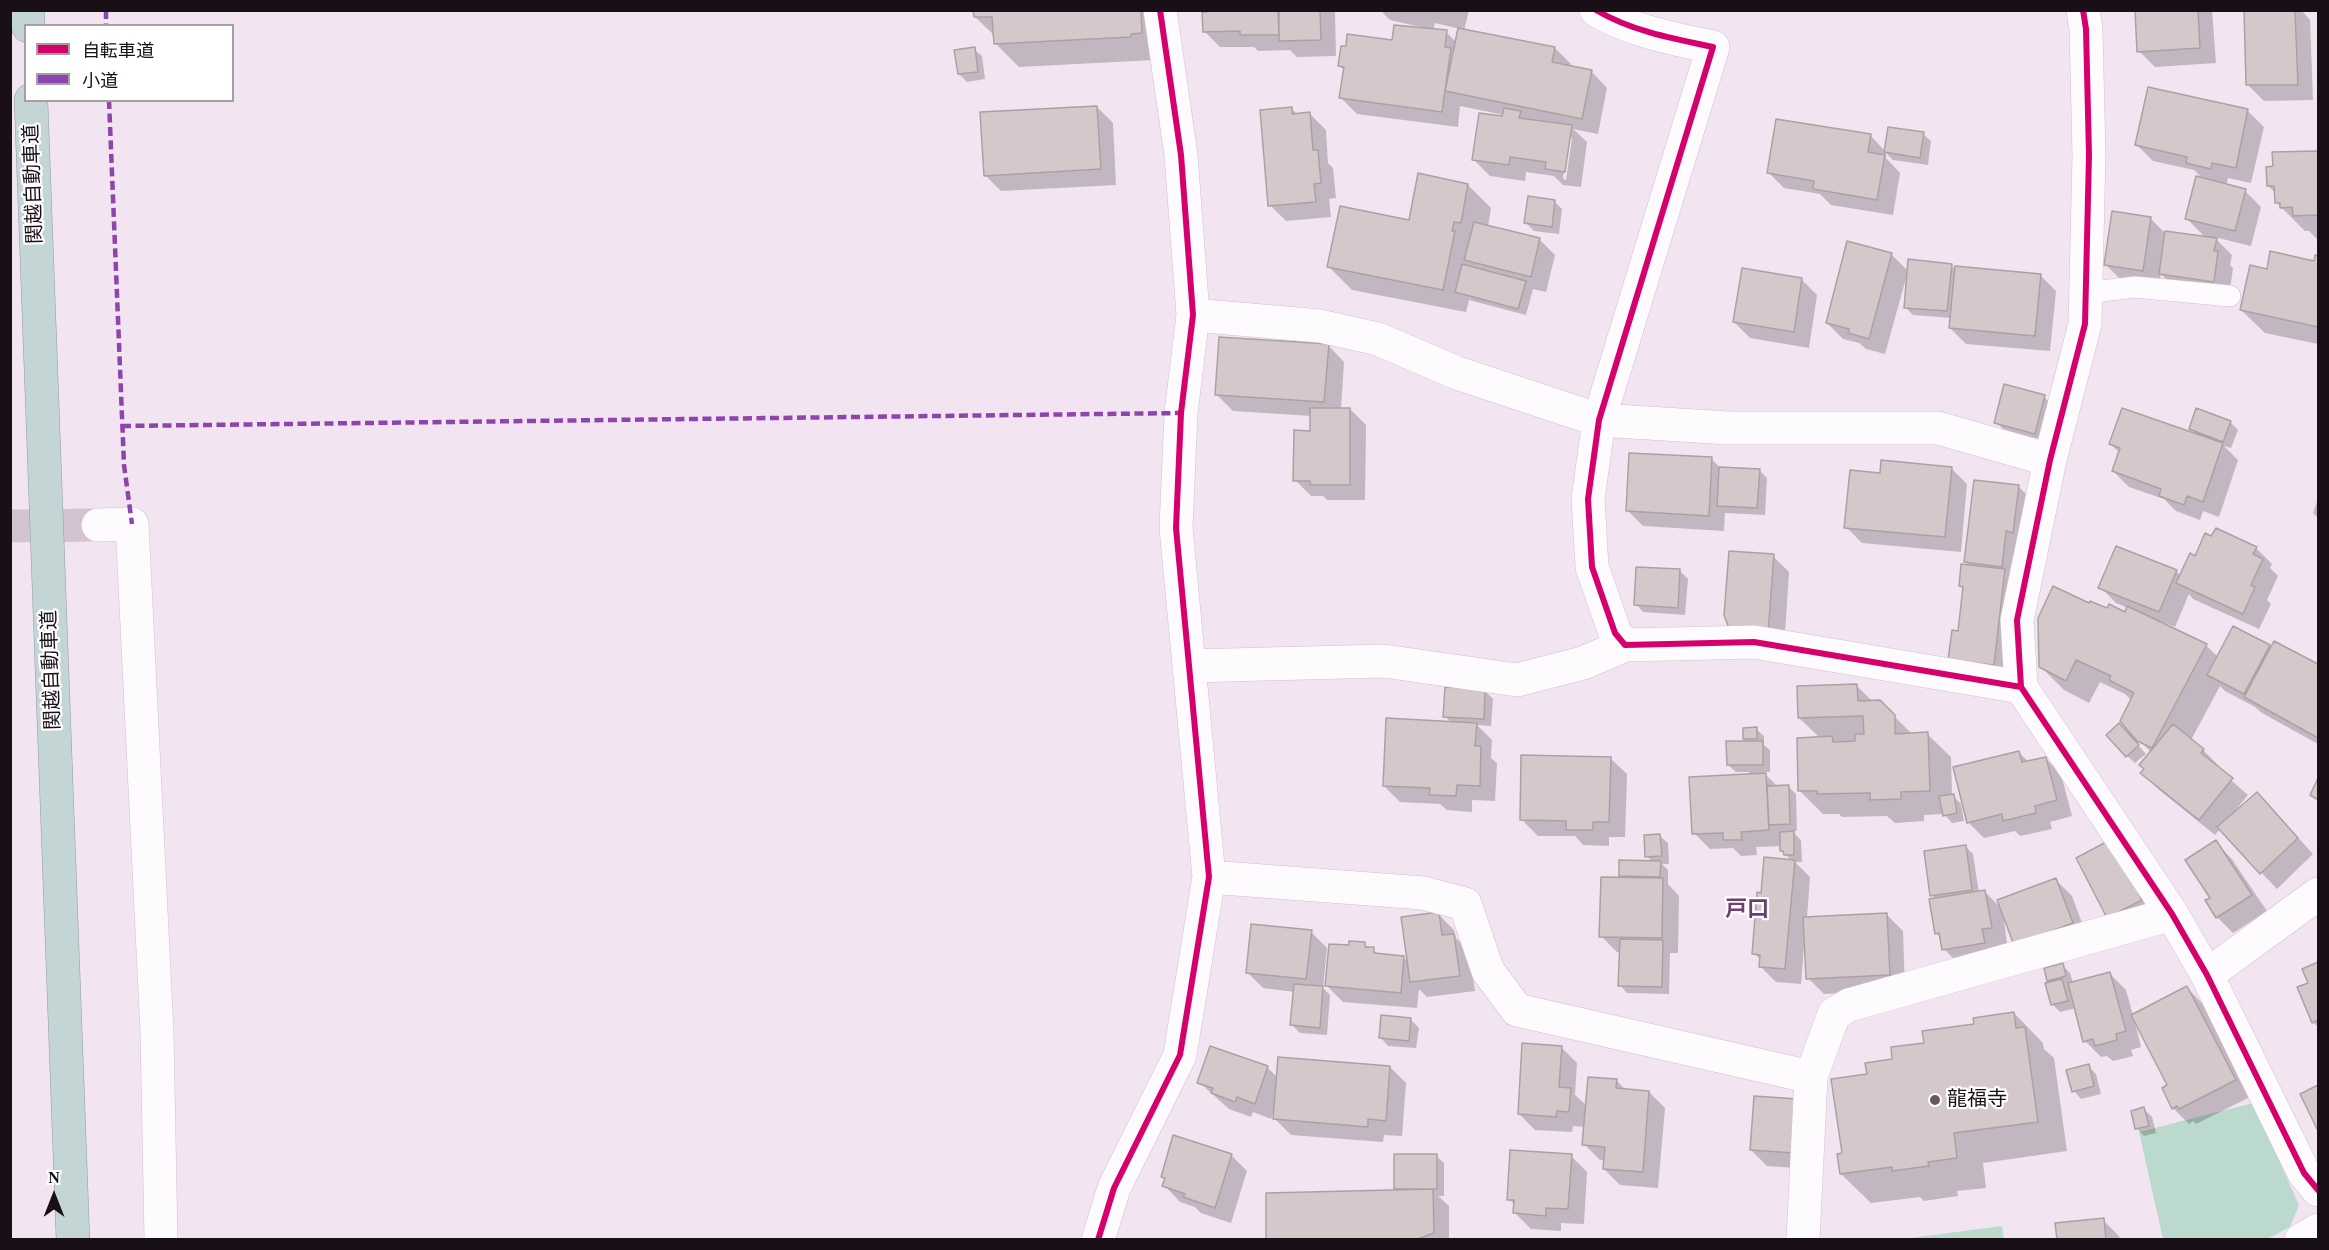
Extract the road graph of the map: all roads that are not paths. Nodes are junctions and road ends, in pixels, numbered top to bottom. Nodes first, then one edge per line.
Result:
1 (1160, 10) edge
2 (1596, 10) edge
3 (2083, 10) edge
4 (31, 102) edge
5 (2086, 293) junction
6 (2230, 296) dead end
7 (1193, 315) junction
8 (1599, 420) junction
9 (2050, 460) junction
10 (98, 525) tunnel mouth
11 (1625, 645) junction
12 (1189, 666) junction
13 (2020, 687) junction
14 (1209, 877) junction
15 (2319, 894) edge
16 (2172, 914) junction
17 (2207, 975) junction
18 (1811, 1077) junction
19 (2319, 1190) edge
20 (2319, 1230) edge
21 (73, 1239) edge
22 (161, 1239) edge
23 (1098, 1239) edge
24 (1803, 1239) edge
25 (2301, 1239) edge

1 - 7 street
2 - 8 street
3 - 5 street
4 - 21 highway, 関越自動車道
5 - 6 lane
5 - 9 street
7 - 8 street
7 - 12 street
8 - 9 street
8 - 11 street
9 - 13 street
10 - 22 street
11 - 12 street
11 - 13 street
12 - 14 street
13 - 16 street
14 - 18 street
14 - 23 street
15 - 17 street
16 - 17 street
16 - 18 street
17 - 19 street
18 - 24 street
20 - 25 street

